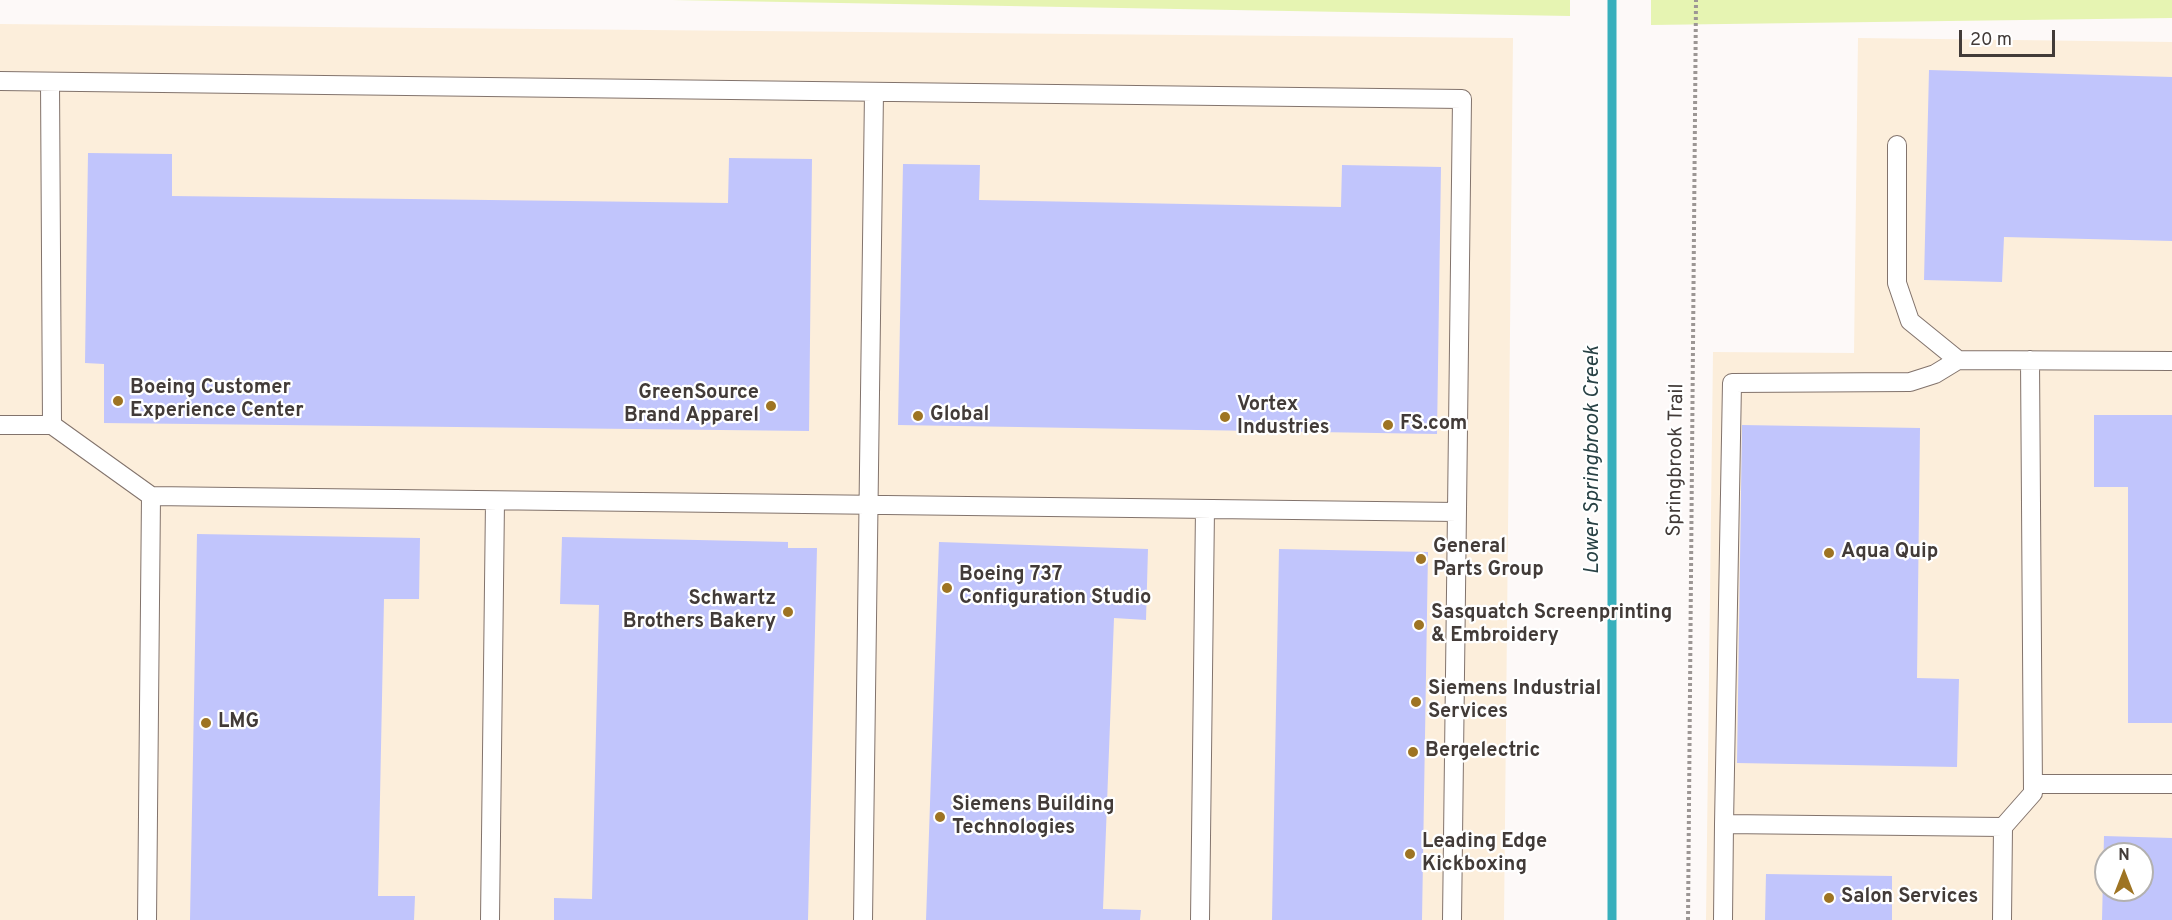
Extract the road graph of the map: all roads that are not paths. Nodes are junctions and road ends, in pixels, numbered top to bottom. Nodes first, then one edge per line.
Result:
1 (0, 81) edge
2 (50, 82) junction
3 (874, 92) junction
4 (1897, 145) dead end
5 (1958, 360) junction
6 (2030, 360) junction
7 (2172, 361) edge
8 (0, 425) edge
9 (52, 425) junction
10 (151, 496) junction
11 (495, 501) junction
12 (868, 505) junction
13 (1205, 509) junction
14 (1457, 512) junction
15 (2033, 784) junction
16 (2172, 784) edge
17 (1724, 825) junction
18 (2003, 827) junction
19 (147, 920) edge
20 (490, 920) edge
21 (863, 920) edge
22 (1200, 920) edge
23 (1452, 920) edge
24 (1723, 920) edge
25 (2002, 920) edge

1 - 2 lane
2 - 3 lane
2 - 9 lane
3 - 12 lane
3 - 14 lane
4 - 5 lane
5 - 6 lane
5 - 17 lane
6 - 7 lane
6 - 15 lane
8 - 9 lane
9 - 10 lane
10 - 11 lane
10 - 19 lane
11 - 12 lane
11 - 20 lane
12 - 13 lane
12 - 21 lane
13 - 14 lane
13 - 22 lane
14 - 23 lane
15 - 16 lane
15 - 18 lane
17 - 18 lane
17 - 24 lane
18 - 25 lane

